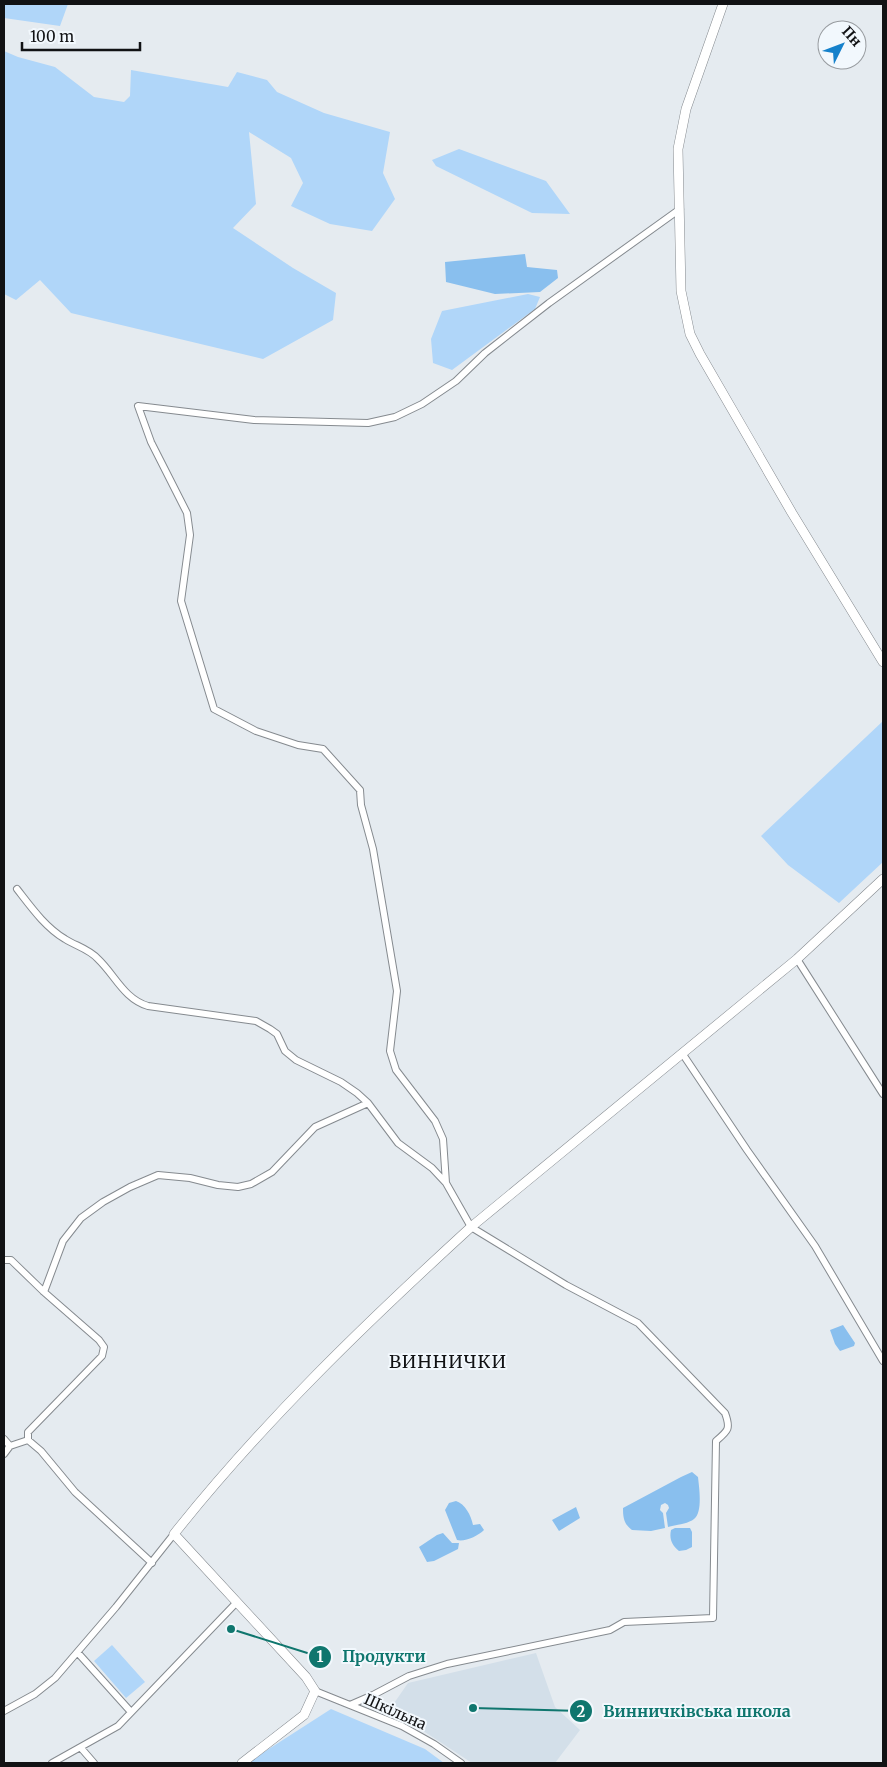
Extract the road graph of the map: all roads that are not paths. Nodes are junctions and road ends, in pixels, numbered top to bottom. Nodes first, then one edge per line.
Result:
1 (723, 4) edge
2 (680, 209) junction
3 (883, 662) edge
4 (883, 879) edge
5 (16, 889) dead end
6 (797, 958) junction
7 (682, 1053) junction
8 (883, 1094) edge
9 (368, 1103) junction
10 (446, 1183) junction
11 (471, 1227) junction
12 (4, 1260) edge
13 (44, 1292) junction
14 (883, 1361) edge
15 (4, 1439) edge
16 (28, 1440) junction
17 (10, 1446) junction
18 (4, 1454) edge
19 (174, 1534) junction
20 (152, 1563) junction
21 (237, 1602) junction
22 (78, 1653) junction
23 (315, 1691) junction
24 (350, 1705) junction
25 (4, 1711) edge
26 (132, 1712) junction
27 (81, 1748) junction
28 (52, 1763) edge
29 (94, 1763) edge
30 (242, 1763) edge
31 (461, 1763) edge

1 - 2 street
2 - 3 street
2 - 10 street
4 - 6 street
5 - 9 street
6 - 7 street
6 - 8 street
7 - 11 street
7 - 14 street
9 - 10 street
9 - 13 street
10 - 11 street
11 - 19 street
11 - 24 street
12 - 13 street
13 - 16 street
15 - 17 street
16 - 17 street
16 - 20 street
17 - 18 street
19 - 20 street
19 - 21 street
20 - 22 street
21 - 23 street
21 - 26 street
22 - 25 street
22 - 26 street
23 - 24 street, Шкільна
23 - 30 street
24 - 31 street, Шкільна
26 - 27 street
27 - 28 street
27 - 29 street

